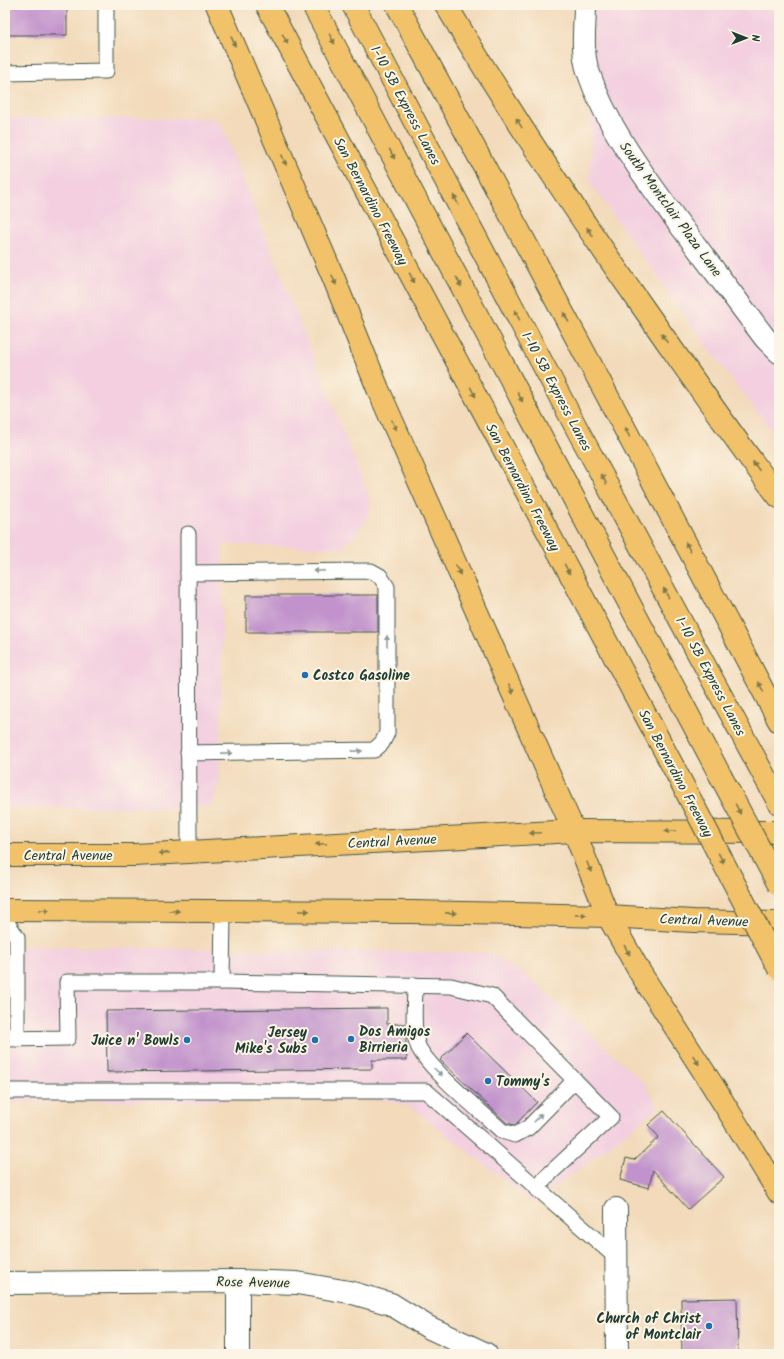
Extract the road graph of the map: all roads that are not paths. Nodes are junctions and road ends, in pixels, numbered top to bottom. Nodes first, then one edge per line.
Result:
1 (106, 5) edge
2 (217, 5) edge
3 (267, 5) edge
4 (313, 5) edge
5 (353, 5) edge
6 (397, 5) edge
7 (446, 5) edge
8 (585, 5) edge
9 (5, 73) edge
10 (779, 352) edge
11 (779, 497) edge
12 (188, 534) dead end
13 (188, 573) junction
14 (779, 721) edge
15 (188, 753) junction
16 (779, 803) edge
17 (574, 831) junction
18 (779, 832) edge
19 (189, 852) junction
20 (5, 855) edge
21 (779, 885) edge
22 (5, 910) edge
23 (223, 911) junction
24 (608, 916) junction
25 (5, 920) edge
26 (779, 923) edge
27 (779, 969) edge
28 (222, 982) junction
29 (415, 985) junction
30 (11, 1039) edge
31 (575, 1080) junction
32 (5, 1091) edge
33 (538, 1190) junction
34 (779, 1193) edge
35 (616, 1209) dead end
36 (617, 1258) junction
37 (238, 1281) junction
38 (5, 1283) edge
39 (238, 1354) edge
40 (486, 1354) edge
41 (617, 1354) edge

1 - 9 lane
2 -> 17 main road
3 -> 27 main road, San Bernardino Freeway, bridge
4 -> 21 main road, bridge
16 -> 5 main road, I-10 SB Express Lanes
14 -> 6 main road
11 -> 7 main road
8 - 10 street, South Montclair Plaza Lane
12 - 13 lane
13 - 15 lane
15 -> 13 lane
15 - 19 lane
18 -> 17 main road, Central Avenue
17 -> 19 main road, Central Avenue
17 -> 24 main road
19 -> 20 main road, Central Avenue
22 -> 23 main road, Central Avenue
23 -> 24 main road, Central Avenue
23 - 28 lane
24 - 26 main road, Central Avenue
24 -> 34 main road
25 - 30 lane
28 - 29 lane
28 - 30 lane
29 - 31 lane
29 -> 31 lane
31 - 33 lane
32 - 33 lane
33 - 36 lane
35 - 36 street
36 - 41 street
37 - 38 street, Rose Avenue
37 - 39 street
37 - 40 street, Rose Avenue

